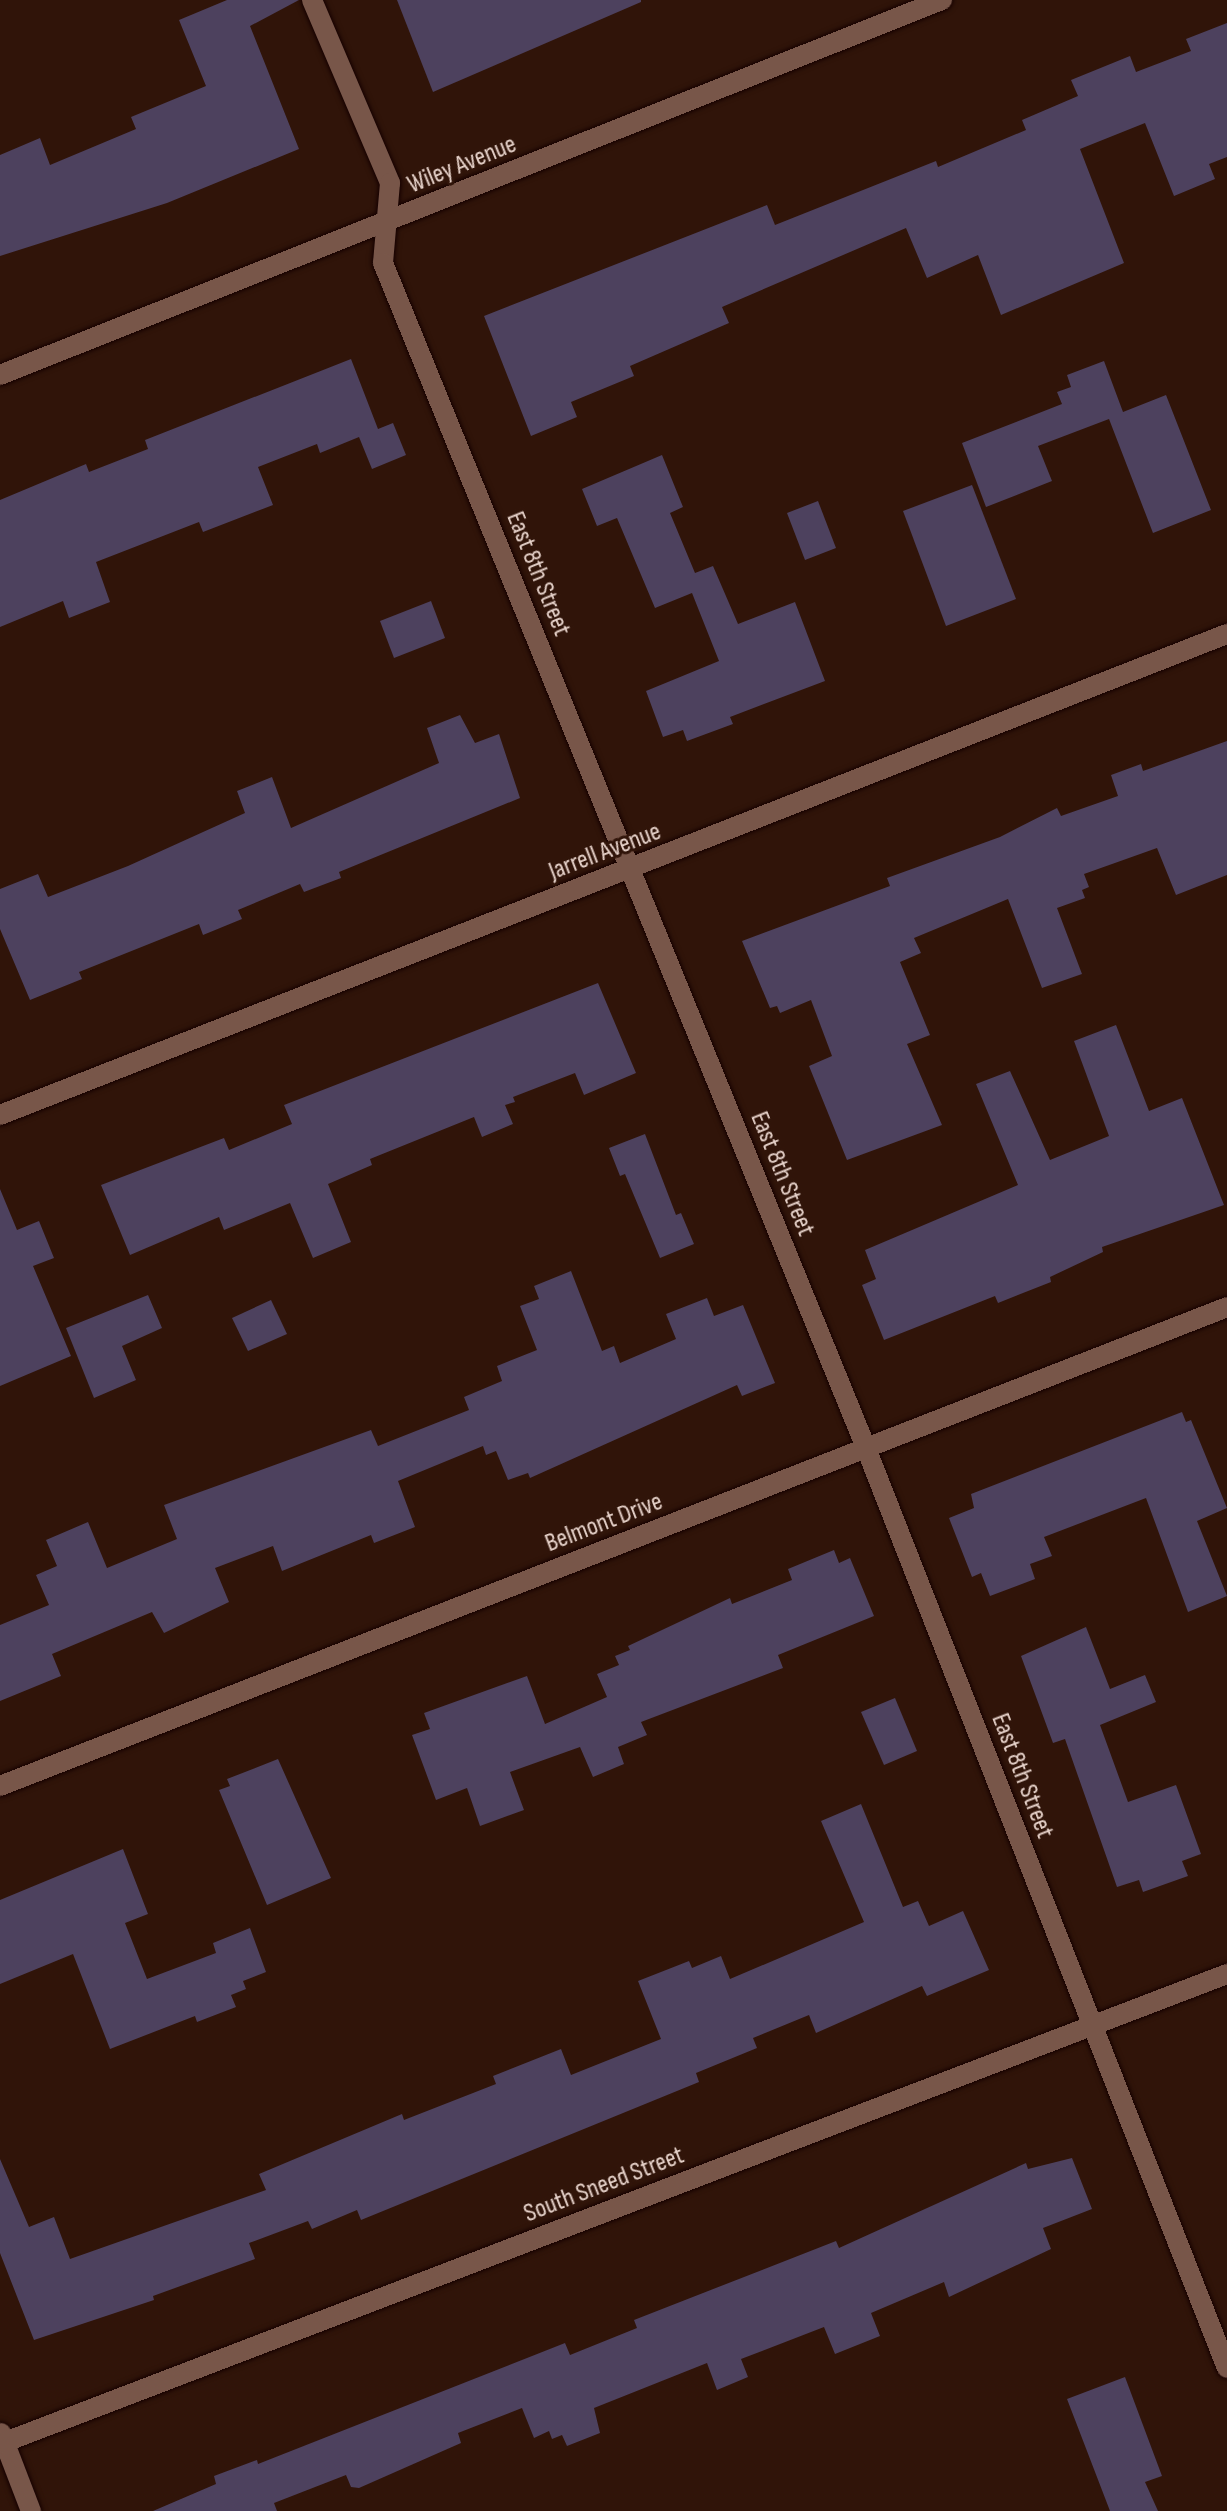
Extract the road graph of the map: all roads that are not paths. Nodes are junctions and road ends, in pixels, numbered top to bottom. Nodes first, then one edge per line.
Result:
1 (312, 0) edge
2 (942, 0) edge
3 (387, 223) junction
4 (0, 375) edge
5 (1227, 634) edge
6 (631, 871) junction
7 (0, 1115) edge
8 (1227, 1307) edge
9 (866, 1448) junction
10 (0, 1786) edge
11 (1227, 1974) edge
12 (1092, 2027) junction
13 (1227, 2368) edge
14 (2, 2439) edge
15 (31, 2511) edge

1 - 3 street, East 8th Street
2 - 3 street, Wiley Avenue
3 - 4 street, Wiley Avenue
3 - 6 street, East 8th Street
5 - 6 street, Jarrell Avenue
6 - 7 street, Jarrell Avenue
6 - 9 street, East 8th Street
8 - 9 street, Belmont Drive
9 - 10 street, Belmont Drive
9 - 12 street, East 8th Street
11 - 12 street, South Sneed Street
12 - 13 street, East 8th Street
12 - 14 street, South Sneed Street
14 - 15 street

